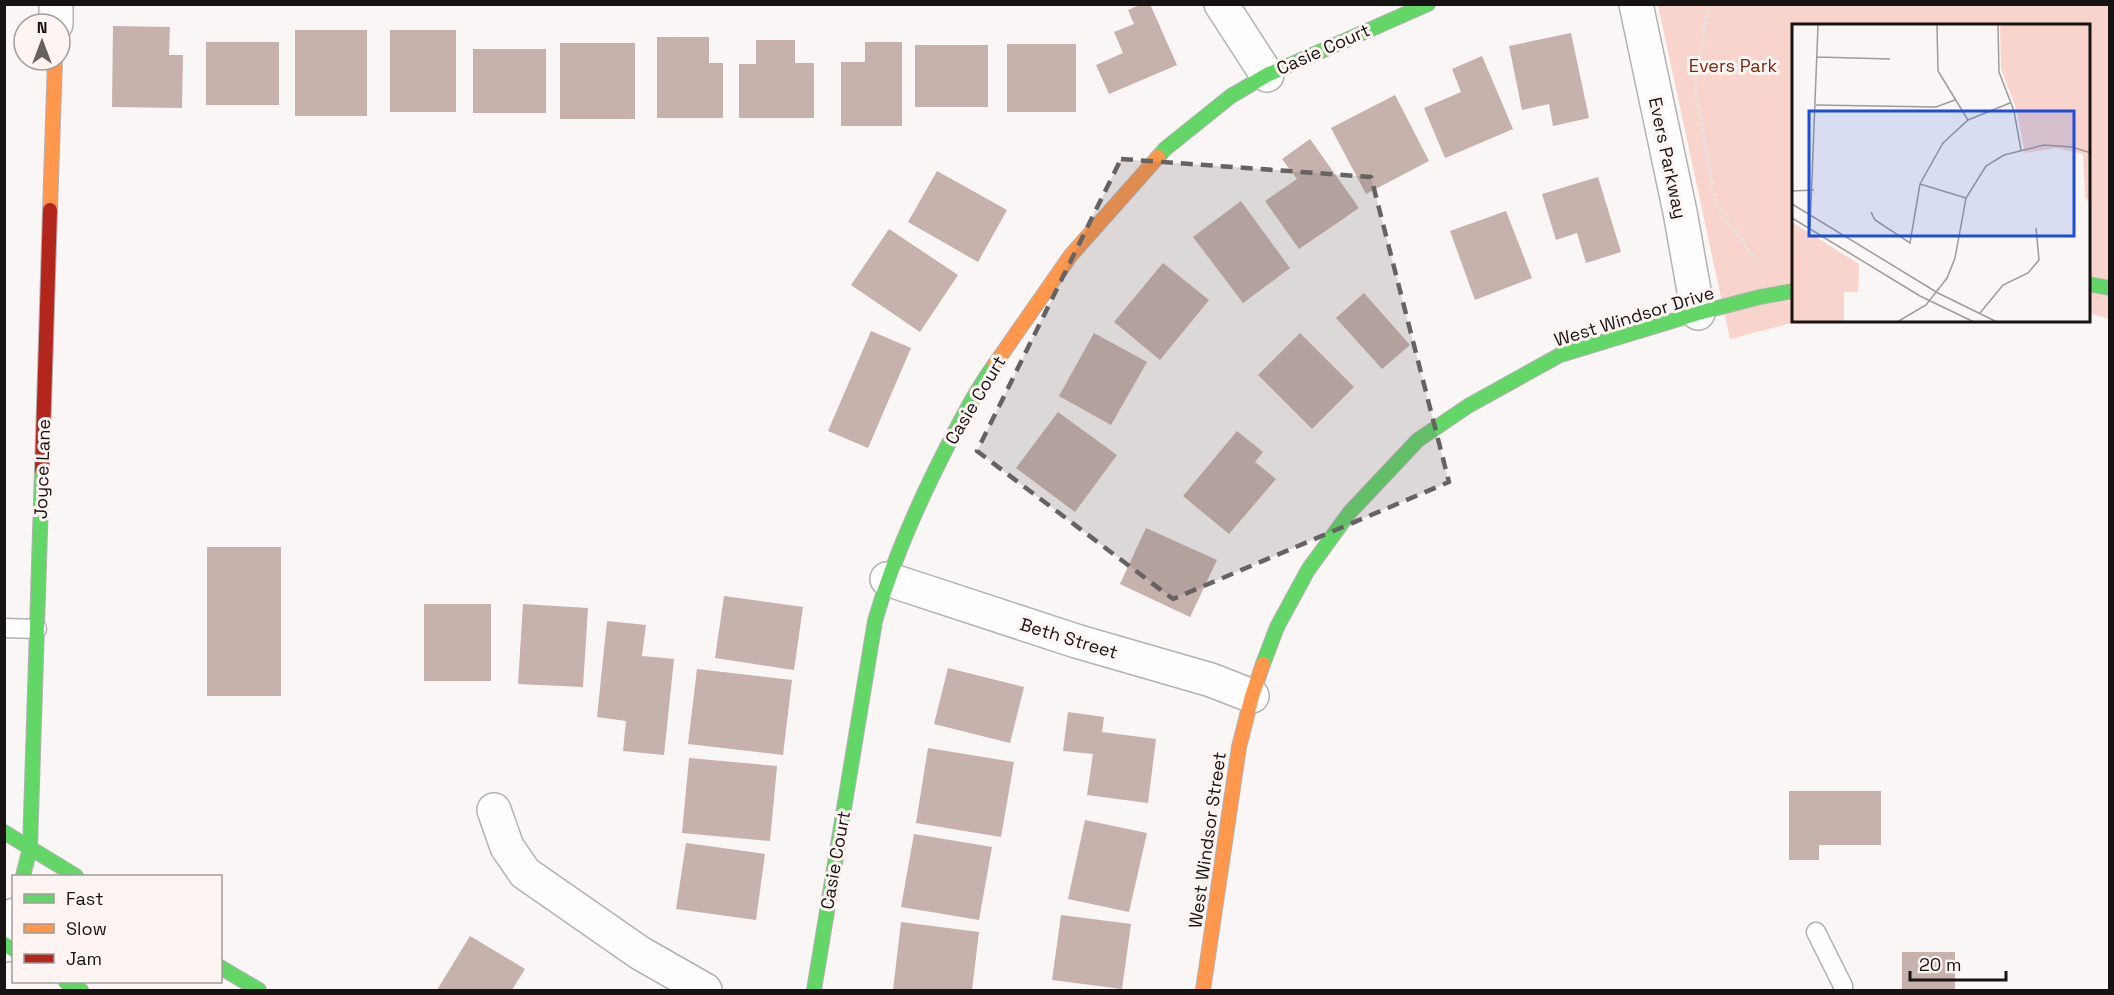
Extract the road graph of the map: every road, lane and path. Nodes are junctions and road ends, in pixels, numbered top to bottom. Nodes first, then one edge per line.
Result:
1 (1221, 4) edge
2 (1428, 4) edge
3 (1636, 4) edge
4 (1708, 4) edge
5 (55, 72) edge
6 (1267, 75) junction
7 (1756, 261) dead end
8 (2090, 284) edge
9 (2109, 288) edge
10 (1792, 291) edge
11 (1698, 313) junction
12 (887, 579) junction
13 (4, 628) edge
14 (37, 629) junction
15 (1252, 696) junction
16 (494, 810) dead end
17 (4, 832) edge
18 (30, 848) junction
19 (23, 875) edge
20 (74, 875) edge
21 (1816, 932) dead end
22 (222, 968) edge
23 (259, 990) edge
24 (705, 990) edge
25 (814, 990) edge
26 (1203, 990) edge
27 (1843, 990) edge

1 - 6 street
2 - 6 street, Casie Court
3 - 11 street, Evers Parkway
4 - 7 path
5 - 14 street, Joyce Lane
6 - 12 street, Casie Court
8 - 9 street
10 - 11 street, West Windsor Drive
11 - 15 street, West Windsor Drive
12 - 15 street, Beth Street
12 - 25 street, Casie Court
13 - 14 lane
14 - 18 street, Joyce Lane
15 - 26 street, West Windsor Street
16 - 24 street
17 - 18 street
18 - 19 street, Joyce Lane
18 - 20 street
21 - 27 lane
22 - 23 street

